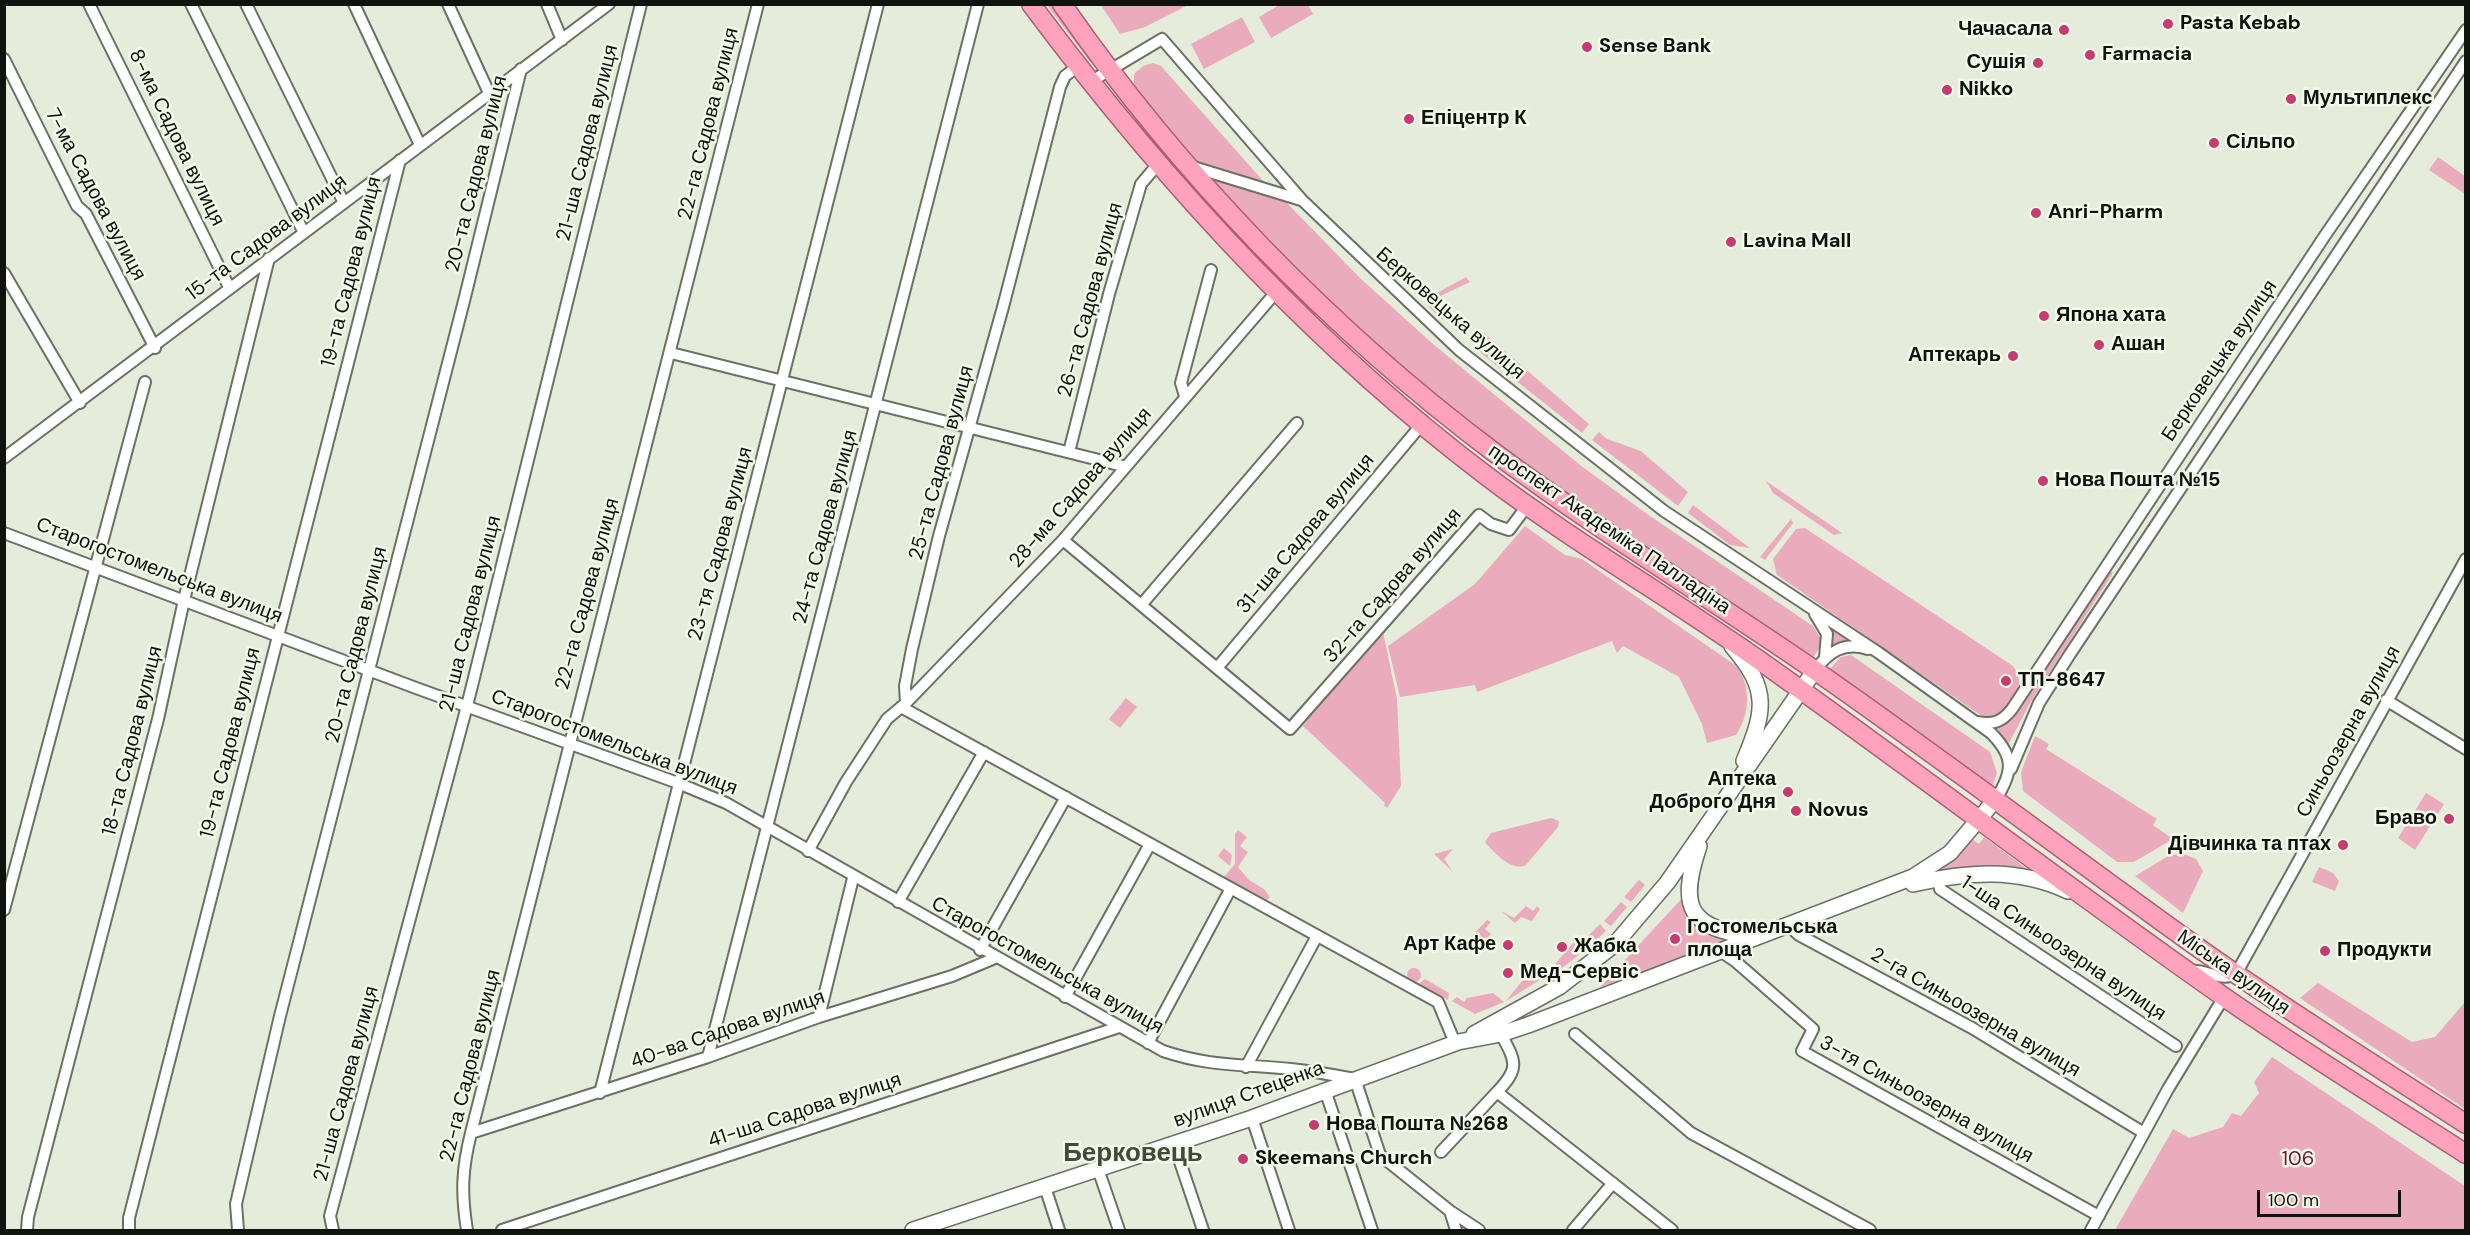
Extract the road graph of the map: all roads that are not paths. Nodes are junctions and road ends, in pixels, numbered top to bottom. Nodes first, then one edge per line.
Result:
1 (89, 4) edge
2 (190, 4) edge
3 (246, 4) edge
4 (354, 4) edge
5 (448, 4) edge
6 (547, 4) edge
7 (609, 4) edge
8 (641, 4) edge
9 (758, 4) edge
10 (878, 4) edge
11 (978, 4) edge
12 (1030, 4) edge
13 (1062, 4) edge
14 (2466, 30) edge
15 (562, 40) junction
16 (4, 59) edge
17 (2466, 61) edge
18 (1077, 67) junction
19 (521, 69) junction
20 (1108, 71) junction
21 (1090, 82) junction
22 (489, 93) junction
23 (420, 145) junction
24 (400, 160) junction
25 (1158, 164) junction
26 (1188, 165) junction
27 (1302, 200) junction
28 (344, 203) junction
29 (304, 233) junction
30 (269, 258) junction
31 (1211, 270) dead end
32 (4, 273) edge
33 (229, 287) junction
34 (1277, 291) junction
35 (155, 348) junction
36 (671, 353) junction
37 (145, 382) dead end
38 (782, 382) junction
39 (1185, 396) junction
40 (80, 403) junction
41 (878, 403) junction
42 (1296, 423) dead end
43 (1422, 424) junction
44 (971, 426) junction
45 (1069, 452) junction
46 (4, 458) edge
47 (1123, 466) junction
48 (1527, 506) junction
49 (4, 533) edge
50 (1063, 540) junction
51 (2466, 559) edge
52 (96, 566) junction
53 (184, 600) junction
54 (1142, 604) junction
55 (1808, 605) junction
56 (1721, 633) junction
57 (277, 635) junction
58 (1879, 653) junction
59 (1820, 664) junction
60 (1217, 668) junction
61 (370, 669) junction
62 (1801, 690) junction
63 (2386, 700) junction
64 (467, 705) junction
65 (903, 705) junction
66 (1975, 721) junction
67 (570, 743) junction
68 (2466, 749) edge
69 (984, 752) junction
70 (2010, 772) junction
71 (678, 783) junction
72 (1732, 791) junction
73 (1066, 797) junction
74 (1996, 799) junction
75 (1980, 820) junction
76 (767, 826) junction
77 (1704, 831) junction
78 (1150, 844) junction
79 (807, 851) junction
80 (853, 878) junction
81 (1938, 878) junction
82 (1892, 886) junction
83 (1231, 888) junction
84 (898, 902) junction
85 (2096, 904) junction
86 (4, 910) edge
87 (1789, 926) junction
88 (1317, 936) junction
89 (1756, 938) junction
90 (980, 950) junction
91 (1720, 951) junction
92 (995, 958) junction
93 (2188, 971) junction
94 (2236, 974) junction
95 (1065, 997) junction
96 (2224, 997) junction
97 (819, 1017) junction
98 (1119, 1027) junction
99 (1501, 1034) junction
100 (1575, 1034) dead end
101 (1458, 1042) junction
102 (1148, 1043) junction
103 (2176, 1046) dead end
104 (708, 1057) junction
105 (1246, 1067) junction
106 (1355, 1079) junction
107 (1325, 1090) junction
108 (600, 1092) junction
109 (1497, 1092) junction
110 (1252, 1118) junction
111 (2466, 1124) edge
112 (471, 1133) junction
113 (2144, 1133) junction
114 (1174, 1144) junction
115 (1441, 1152) dead end
116 (2466, 1154) edge
117 (1098, 1169) junction
118 (1613, 1183) junction
119 (1045, 1187) junction
120 (1449, 1211) junction
121 (2099, 1215) junction
122 (27, 1230) edge
123 (129, 1230) edge
124 (238, 1230) edge
125 (333, 1230) edge
126 (467, 1230) edge
127 (502, 1230) edge
128 (913, 1230) edge
129 (1059, 1230) edge
130 (1119, 1230) edge
131 (1203, 1230) edge
132 (1289, 1230) edge
133 (1372, 1230) edge
134 (1456, 1230) edge
135 (1479, 1230) edge
136 (1573, 1230) edge
137 (1672, 1230) edge
138 (1870, 1230) edge
139 (2091, 1230) edge

1 - 33 street, 8-ма Садова вулиця
2 - 29 street
3 - 28 street
4 - 23 street
5 - 22 street
6 - 15 street
7 - 15 street, 15-та Садова вулиця
8 - 64 street, 21-ша Садова вулиця
9 - 36 street, 22-га Садова вулиця
10 - 38 street, 23-тя Садова вулиця
11 - 41 street, 24-та Садова вулиця
12 - 18 highway, проспект Академіка Палладіна
13 - 20 highway, проспект Академіка Палладіна
14 - 66 street, Берковецька вулиця
15 - 19 street, 15-та Садова вулиця
16 - 35 street, 7-ма Садова вулиця
17 - 70 street, Берковецька вулиця
18 - 21 highway, проспект Академіка Палладіна
18 - 44 street, 25-та Садова вулиця
19 - 22 street, 15-та Садова вулиця
19 - 61 street, 20-та Садова вулиця
20 - 21 street
20 - 26 highway, проспект Академіка Палладіна
20 - 27 street, Берковецька вулиця
21 - 25 highway, проспект Академіка Палладіна
22 - 23 street, 15-та Садова вулиця
23 - 24 street, 15-та Садова вулиця
24 - 28 street, 15-та Садова вулиця
24 - 57 street, 19-та Садова вулиця
25 - 34 highway, проспект Академіка Палладіна
25 - 45 street, 26-та Садова вулиця
26 - 27 street
26 - 59 highway, проспект Академіка Палладіна
27 - 55 street, Берковецька вулиця
28 - 29 street, 15-та Садова вулиця
29 - 30 street, 15-та Садова вулиця
30 - 33 street, 15-та Садова вулиця
30 - 53 street, 18-та Садова вулиця
31 - 39 street
32 - 40 street
33 - 35 street, 15-та Садова вулиця
34 - 39 street, 28-ма Садова вулиця
34 - 43 highway, проспект Академіка Палладіна
35 - 40 street, 15-та Садова вулиця
36 - 38 street
36 - 67 street, 22-га Садова вулиця
37 - 52 street
38 - 41 street
38 - 71 street, 23-тя Садова вулиця
39 - 47 street, 28-ма Садова вулиця
40 - 46 street, 15-та Садова вулиця
41 - 44 street
41 - 76 street, 24-та Садова вулиця
42 - 54 street
43 - 48 highway, проспект Академіка Палладіна
43 - 60 street, 31-ша Садова вулиця
44 - 45 street
44 - 65 street, 25-та Садова вулиця
45 - 47 street
47 - 50 street, 28-ма Садова вулиця
48 - 56 highway, проспект Академіка Палладіна
48 - 60 street, 32-га Садова вулиця
49 - 52 street, Старогостомельська вулиця
50 - 54 street
50 - 65 street, 28-ма Садова вулиця
51 - 63 street, Синьоозерна вулиця
52 - 53 street, Старогостомельська вулиця
52 - 86 street
53 - 57 street, Старогостомельська вулиця
53 - 122 street, 18-та Садова вулиця
54 - 60 street
55 - 58 street, Берковецька вулиця
55 - 59 street, Берковецька вулиця
56 - 62 highway, проспект Академіка Палладіна
56 - 72 main road
57 - 61 street, Старогостомельська вулиця
57 - 123 street, 19-та Садова вулиця
58 - 59 street, Берковецька вулиця
58 - 66 street, Берковецька вулиця
59 - 62 main road
59 - 74 highway
61 - 64 street, Старогостомельська вулиця
61 - 124 street, 20-та Садова вулиця
62 - 72 main road
62 - 75 highway
63 - 68 street
63 - 94 street, Синьоозерна вулиця
64 - 67 street, Старогостомельська вулиця
64 - 125 street, 21-ша Садова вулиця
65 - 69 street
65 - 79 street
66 - 70 street, Берковецька вулиця
67 - 71 street, Старогостомельська вулиця
67 - 112 street, 22-га Садова вулиця
69 - 73 street
69 - 84 street
70 - 74 street, Берковецька вулиця
71 - 76 street, Старогостомельська вулиця
71 - 108 street, 23-тя Садова вулиця
72 - 77 main road
73 - 78 street
73 - 90 street
74 - 75 main road
74 - 94 highway, Міська вулиця
75 - 82 main road
75 - 85 highway, Міська вулиця
76 - 79 street, Старогостомельська вулиця
76 - 104 street, 24-та Садова вулиця
77 - 89 main road
77 - 101 main road, вулиця Стеценка
78 - 83 street
78 - 95 street
79 - 80 street, Старогостомельська вулиця
80 - 84 street, Старогостомельська вулиця
80 - 97 street
81 - 82 main road
81 - 85 main road
81 - 103 street, 1-ша Синьоозерна вулиця
82 - 87 main road
83 - 88 street
83 - 102 street
84 - 90 street, Старогостомельська вулиця
85 - 93 highway, Міська вулиця
87 - 89 main road
87 - 113 street, 2-га Синьоозерна вулиця
88 - 101 street
88 - 105 street
89 - 91 main road, вулиця Стеценка
90 - 92 street, Старогостомельська вулиця
91 - 99 main road, вулиця Стеценка
91 - 121 street, 3-тя Синьоозерна вулиця
92 - 95 street, Старогостомельська вулиця
92 - 97 street, 40-ва Садова вулиця
93 - 94 street
93 - 96 highway, Міська вулиця
94 - 111 highway, Міська вулиця
95 - 98 street, Старогостомельська вулиця
96 - 113 street
96 - 116 highway, Міська вулиця
97 - 104 street, 40-ва Садова вулиця
98 - 102 street, Старогостомельська вулиця
98 - 127 street, 41-ша Садова вулиця
99 - 101 main road, вулиця Стеценка
99 - 109 street
100 - 138 street
101 - 106 main road, вулиця Стеценка
102 - 105 street, Старогостомельська вулиця
104 - 108 street, 40-ва Садова вулиця
105 - 106 street, Старогостомельська вулиця
106 - 107 main road, вулиця Стеценка
106 - 120 street
107 - 110 main road, вулиця Стеценка
107 - 133 street
108 - 112 street, 40-ва Садова вулиця
109 - 115 street
109 - 118 street
110 - 114 main road, вулиця Стеценка
110 - 132 street
112 - 126 street, 22-га Садова вулиця
113 - 121 street
114 - 117 main road, вулиця Стеценка
114 - 131 street
117 - 119 main road, вулиця Стеценка
117 - 130 street
118 - 136 street
118 - 137 street
119 - 128 main road, вулиця Стеценка
119 - 129 street
120 - 134 street
120 - 135 street
121 - 139 street

